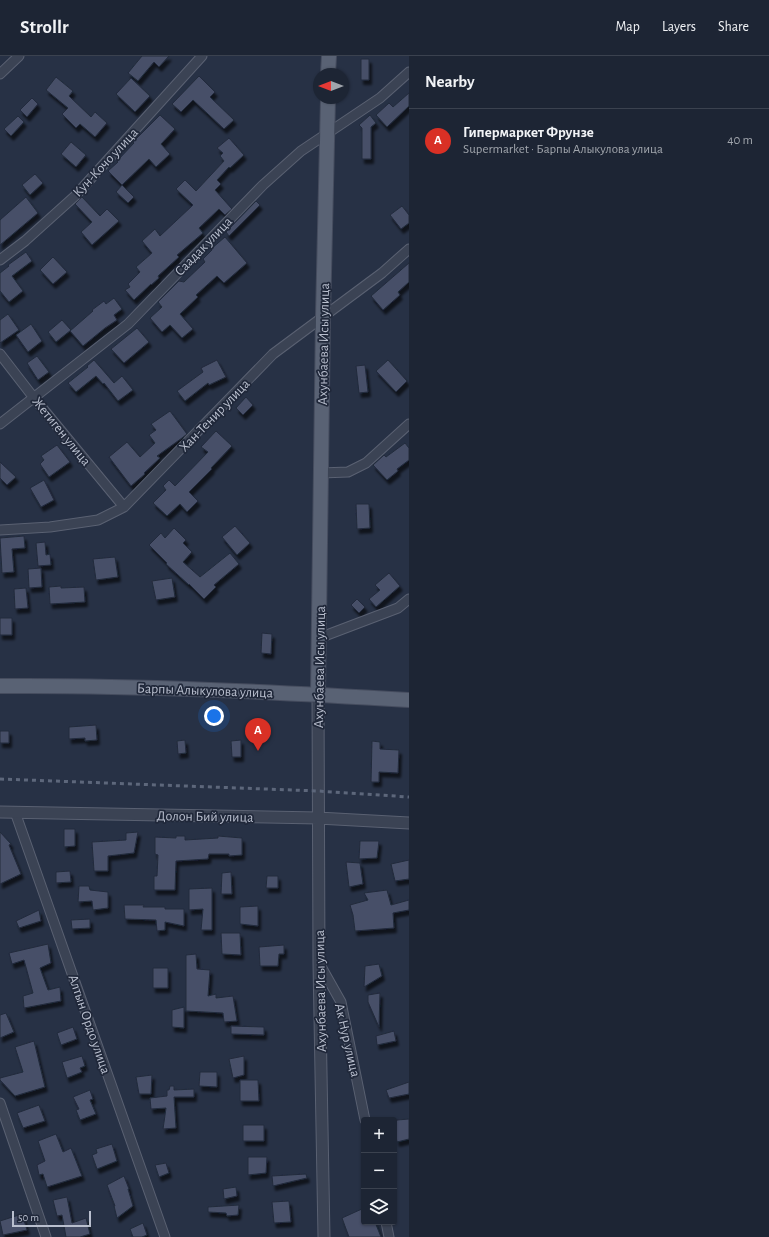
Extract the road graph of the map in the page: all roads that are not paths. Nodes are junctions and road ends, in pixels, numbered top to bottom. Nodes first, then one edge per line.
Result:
1 (19, 56) edge
2 (202, 56) edge
3 (329, 56) edge
4 (328, 68) edge
5 (409, 72) edge
6 (0, 74) edge
7 (328, 104) edge
8 (327, 134) junction
9 (409, 250) edge
10 (0, 260) edge
11 (322, 317) junction
12 (0, 354) edge
13 (34, 398) junction
14 (0, 424) edge
15 (409, 424) edge
16 (321, 473) junction
17 (124, 507) junction
18 (0, 530) edge
19 (409, 599) edge
20 (319, 638) junction
21 (0, 686) edge
22 (318, 694) junction
23 (409, 700) edge
24 (0, 812) edge
25 (15, 812) junction
26 (318, 818) junction
27 (409, 823) edge
28 (319, 963) junction
29 (0, 1103) edge
30 (364, 1117) edge
31 (387, 1225) edge
32 (46, 1237) edge
33 (165, 1237) edge
34 (324, 1237) edge
35 (389, 1237) edge

1 - 6 street
2 - 10 street, Кун-Кочо улица
3 - 4 main road
5 - 8 street, Саадак улица
7 - 8 main road, Ахунбаева Исы улица
8 - 11 main road, Ахунбаева Исы улица
8 - 13 street, Саадак улица
9 - 11 street, Хан-Тенир улица
11 - 16 main road, Ахунбаева Исы улица
11 - 17 street, Хан-Тенир улица
12 - 13 street, Жетиген улица
13 - 14 street, Саадак улица
13 - 17 street, Жетиген улица
15 - 16 street
16 - 20 main road, Ахунбаева Исы улица
17 - 18 street, Хан-Тенир улица
19 - 20 street
20 - 22 main road, Ахунбаева Исы улица
21 - 22 main road, Барпы Алыкулова улица
22 - 23 main road, Барпы Алыкулова улица
22 - 26 street, Ахунбаева Исы улица
24 - 25 street, Долон Бий улица
25 - 26 street, Долон Бий улица
25 - 33 street, Алтын Ордо улица
26 - 27 street, Долон Бий улица
26 - 28 street, Ахунбаева Исы улица
28 - 30 street, Ак Нур улица
28 - 34 street, Ахунбаева Исы улица
29 - 32 street
31 - 35 street

